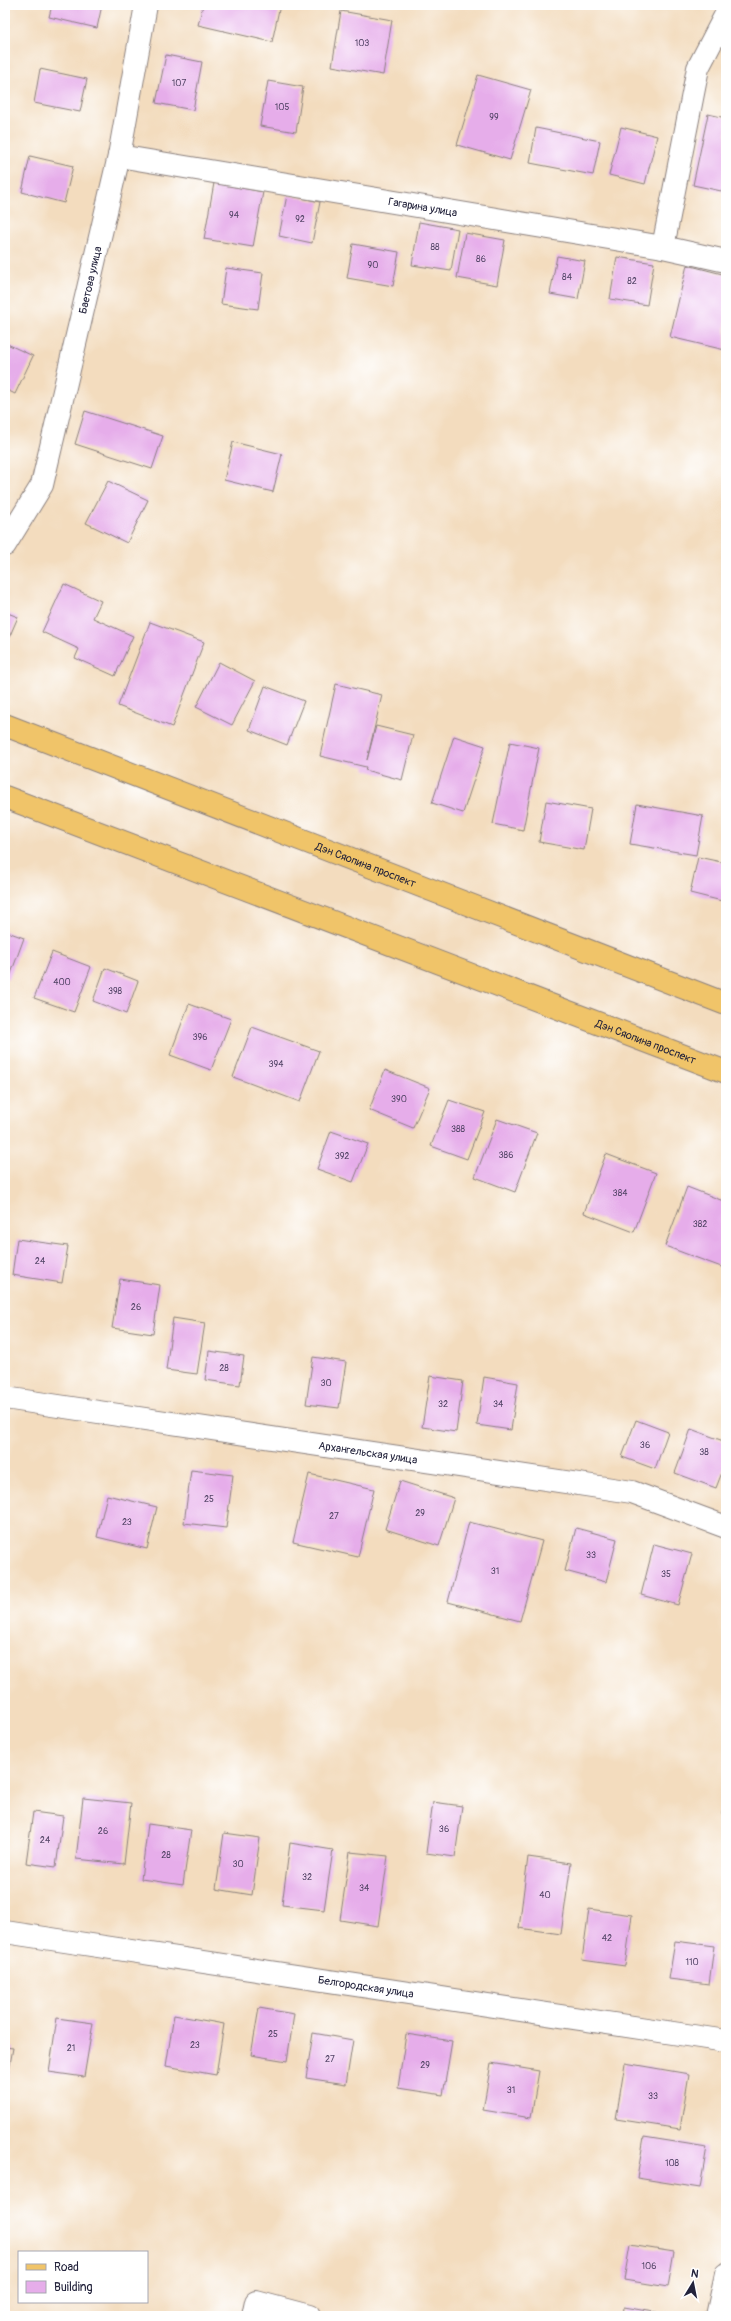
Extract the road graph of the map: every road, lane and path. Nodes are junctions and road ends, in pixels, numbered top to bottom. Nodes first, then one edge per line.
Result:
1 (146, 5) edge
2 (726, 14) edge
3 (119, 156) junction
4 (663, 247) junction
5 (726, 261) edge
6 (5, 545) edge
7 (5, 725) edge
8 (5, 797) edge
9 (726, 1004) edge
10 (726, 1072) edge
11 (5, 1398) edge
12 (726, 1527) edge
13 (5, 1932) edge
14 (726, 2041) edge
15 (726, 2274) edge
16 (253, 2316) edge
17 (309, 2316) edge
18 (717, 2316) edge

1 - 3 street, Баетова улица
2 - 4 street
3 - 4 street, Гагарина улица
3 - 6 street, Баетова улица
4 - 5 street, Гагарина улица
7 - 9 main road, Дэн Сяопина проспект
8 - 10 main road, Дэн Сяопина проспект
11 - 12 street, Архангельская улица
13 - 14 street, Белгородская улица
15 - 18 street
16 - 17 street

